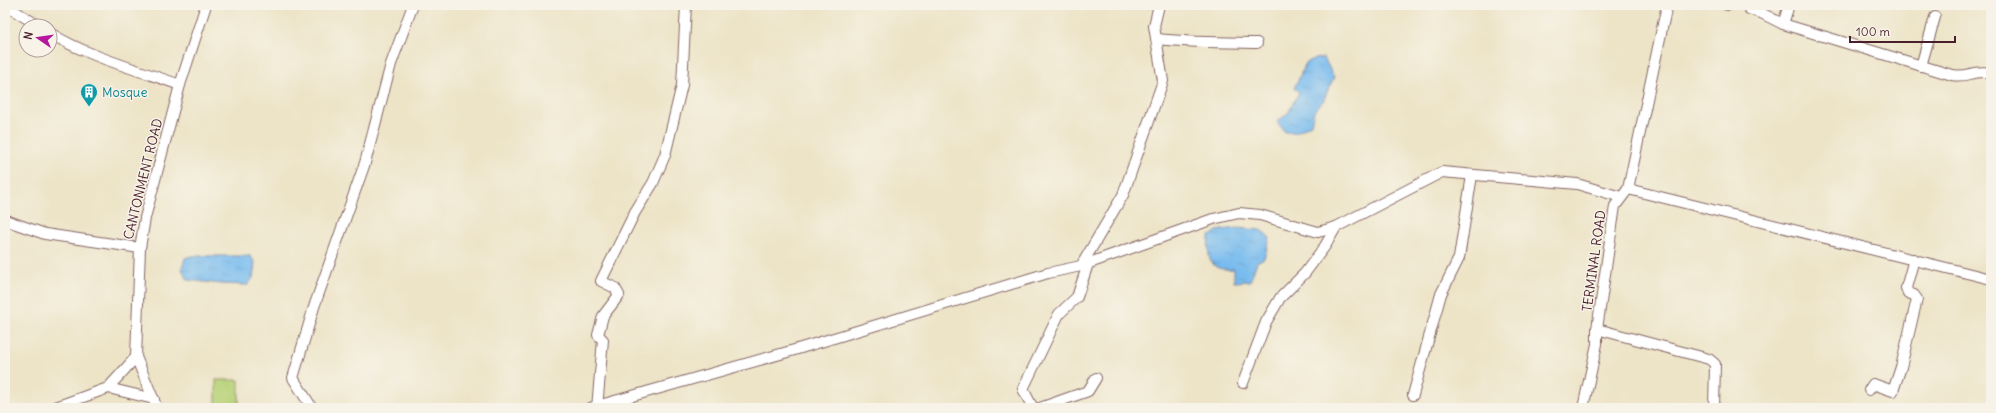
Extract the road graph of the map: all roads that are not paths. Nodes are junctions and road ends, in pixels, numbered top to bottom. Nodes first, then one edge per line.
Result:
1 (6, 5) edge
2 (206, 5) edge
3 (413, 5) edge
4 (686, 5) edge
5 (1159, 5) edge
6 (1667, 5) edge
7 (1748, 5) edge
8 (1789, 5) edge
9 (1935, 17) dead end
10 (26, 18) edge
11 (1783, 24) junction
12 (58, 38) edge
13 (1158, 39) junction
14 (1257, 44) dead end
15 (1921, 66) junction
16 (1991, 73) edge
17 (180, 85) junction
18 (1472, 175) junction
19 (1624, 193) junction
20 (5, 220) edge
21 (1336, 226) junction
22 (140, 248) junction
23 (1914, 259) junction
24 (1085, 265) junction
25 (1991, 279) edge
26 (1597, 329) junction
27 (136, 357) junction
28 (1096, 378) dead end
29 (1243, 383) dead end
30 (108, 388) junction
31 (1869, 390) dead end
32 (1413, 395) dead end
33 (155, 403) edge
34 (595, 407) edge
35 (53, 408) edge
36 (312, 408) edge
37 (1032, 408) edge
38 (1040, 408) edge
39 (1583, 408) edge
40 (1714, 408) edge

1 - 10 street
2 - 17 street, CANTONMENT ROAD
3 - 36 street
4 - 34 street
5 - 13 street
6 - 19 street, TERMINAL ROAD
7 - 11 street
8 - 11 street
9 - 15 street
11 - 15 street
12 - 17 street
13 - 14 street
13 - 24 street
15 - 16 street
17 - 22 street, CANTONMENT ROAD
18 - 19 street
18 - 21 street
18 - 32 street
19 - 23 street
19 - 26 street, TERMINAL ROAD
20 - 22 street
21 - 24 street
21 - 29 street
22 - 27 street, CANTONMENT ROAD
23 - 25 street
23 - 31 street
24 - 34 street
24 - 37 street
26 - 39 street, TERMINAL ROAD
26 - 40 street
27 - 30 street
27 - 33 street, CANTONMENT ROAD
28 - 38 street
30 - 33 street
30 - 35 street

